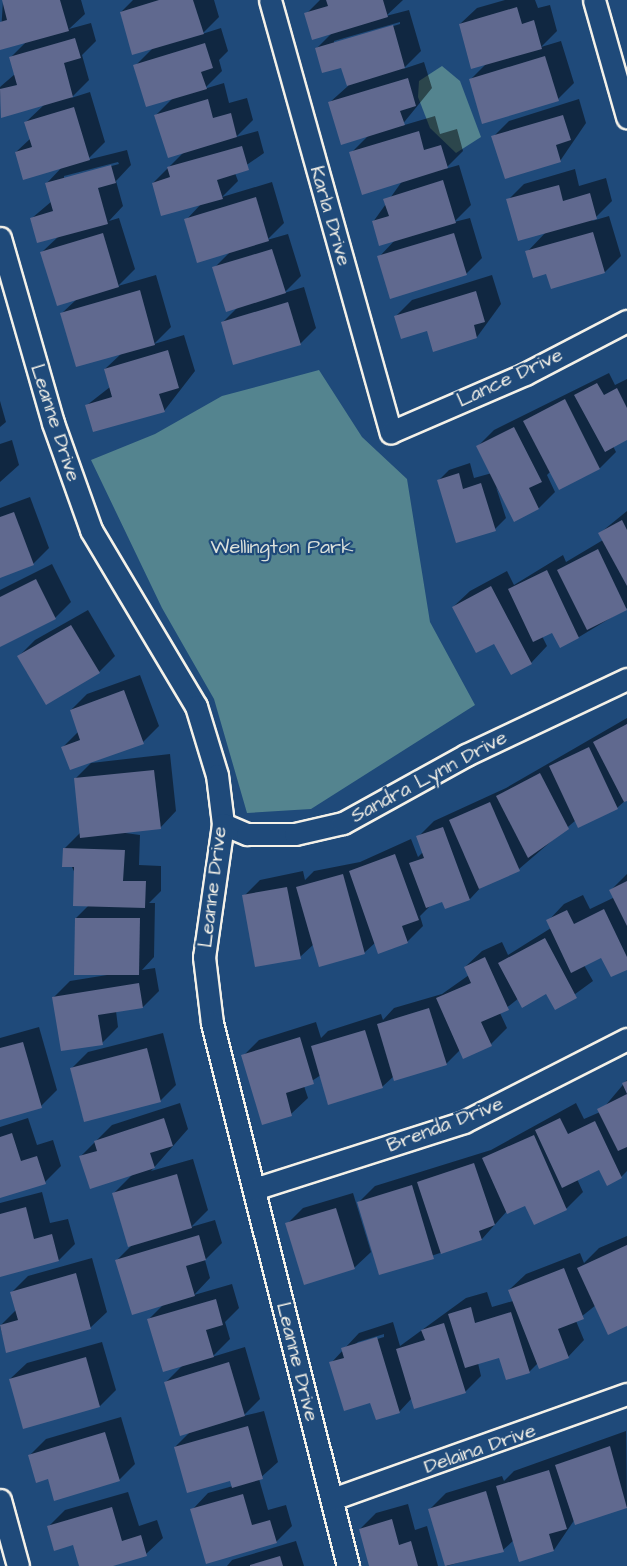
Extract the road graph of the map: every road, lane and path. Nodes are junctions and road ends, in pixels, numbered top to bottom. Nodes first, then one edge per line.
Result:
1 (270, 0) edge
2 (594, 0) edge
3 (627, 117) edge
4 (0, 238) edge
5 (627, 321) edge
6 (391, 432) joint
7 (627, 679) edge
8 (223, 824) junction
9 (627, 1038) edge
10 (254, 1189) junction
11 (627, 1394) edge
12 (332, 1499) junction
13 (0, 1500) edge
14 (18, 1566) edge
15 (348, 1566) edge

1 - 6 street, Karla Drive
2 - 3 street
4 - 8 street, Leanne Drive
5 - 6 street, Lance Drive
7 - 8 street, Sandra Lynn Drive
8 - 10 street, Leanne Drive
9 - 10 street, Brenda Drive
10 - 12 street, Leanne Drive
11 - 12 street, Delaina Drive
12 - 15 street, Leanne Drive
13 - 14 street

